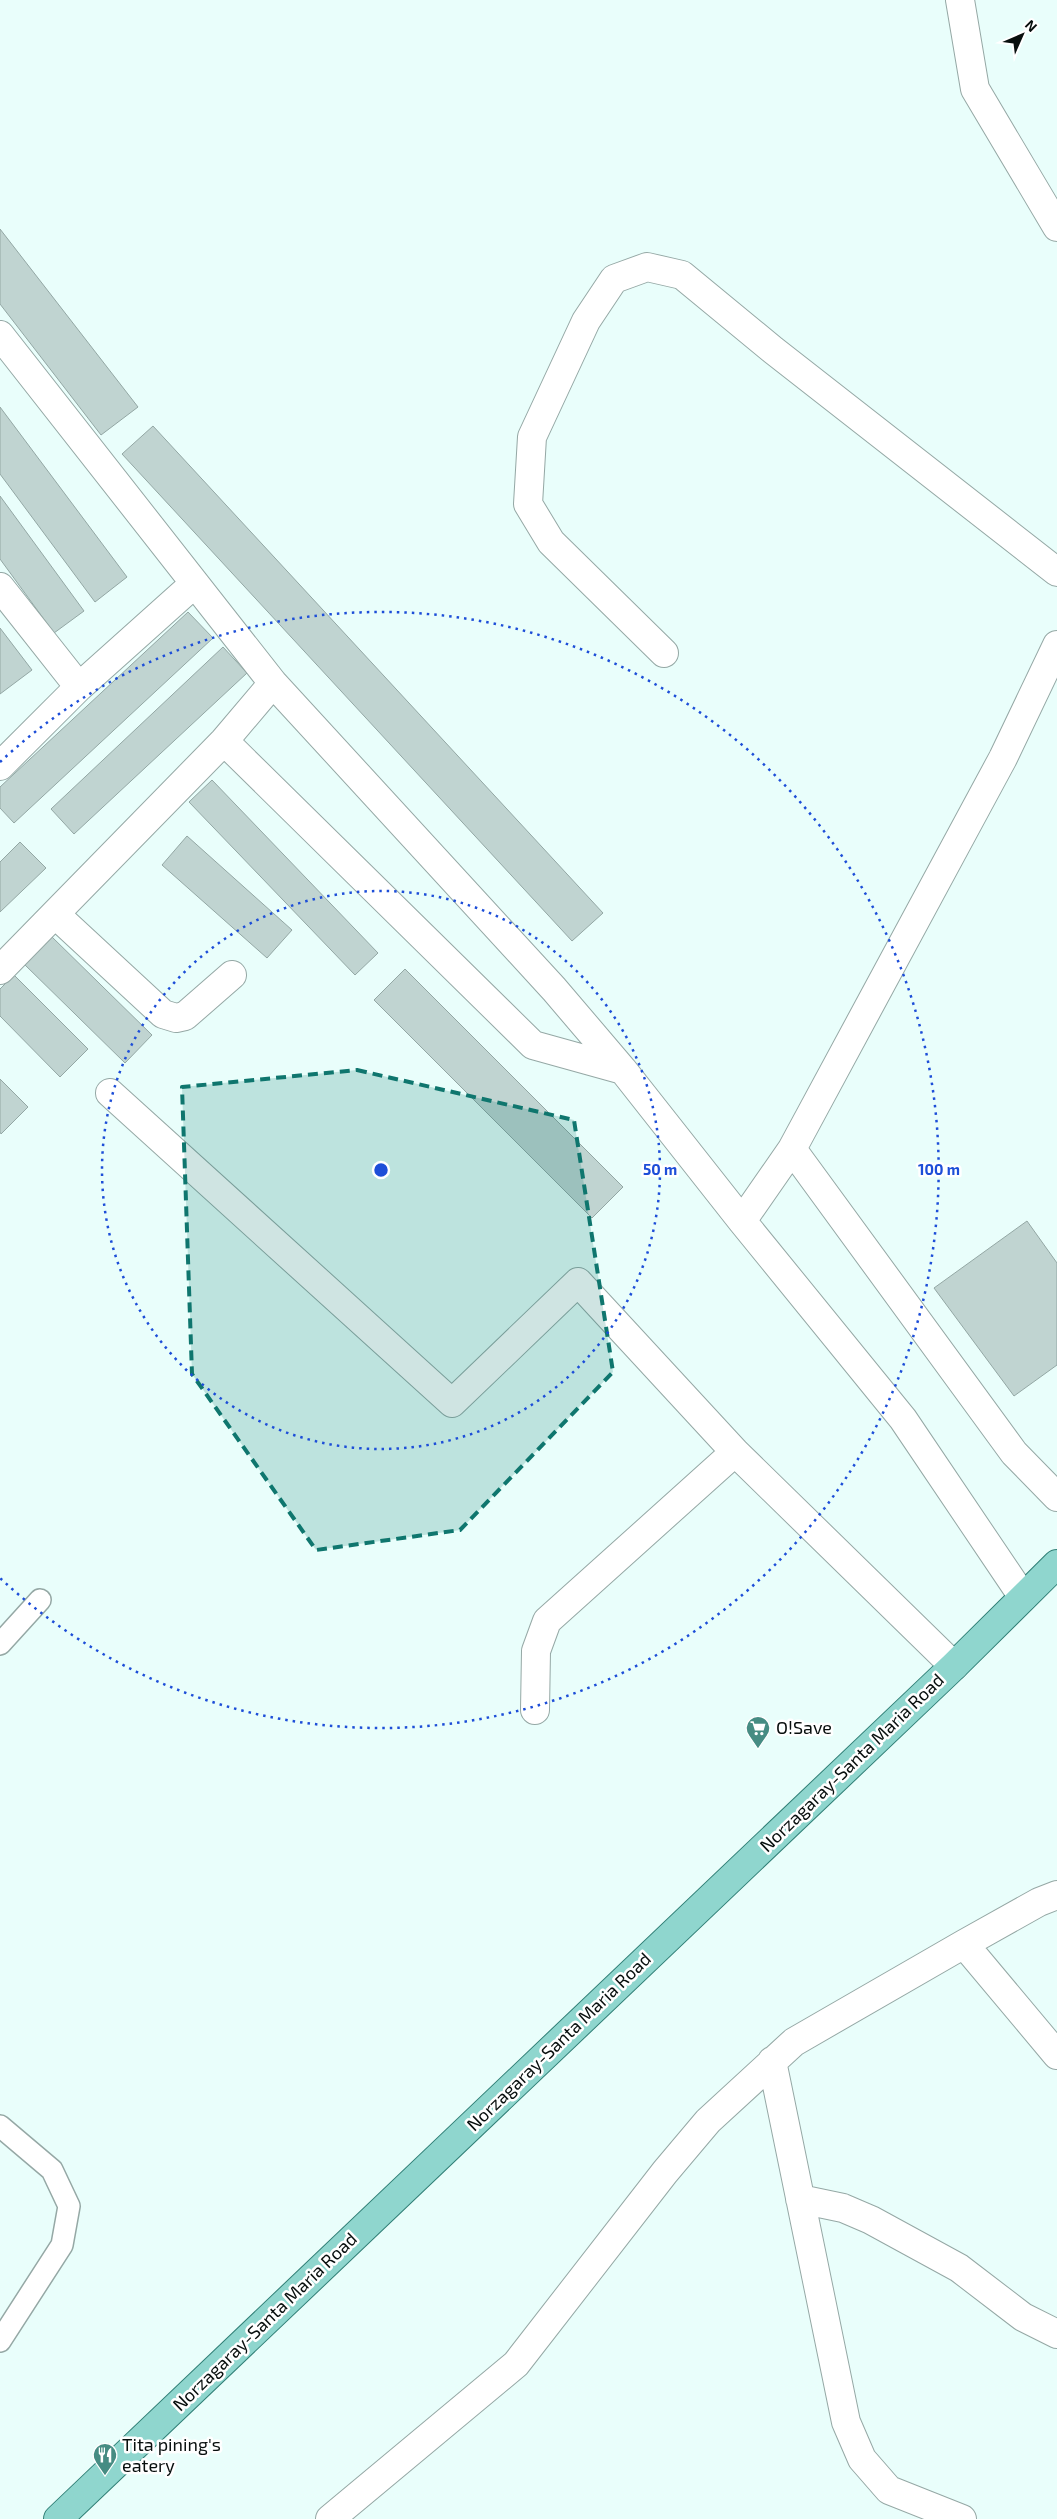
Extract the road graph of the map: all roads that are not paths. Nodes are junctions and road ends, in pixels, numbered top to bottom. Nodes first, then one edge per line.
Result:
1 (960, 0) edge
2 (1057, 227) edge
3 (0, 335) edge
4 (1057, 572) edge
5 (194, 584) junction
6 (0, 588) edge
7 (1057, 644) edge
8 (664, 653) dead end
9 (274, 683) junction
10 (78, 687) junction
11 (224, 741) junction
12 (0, 766) edge
13 (55, 914) junction
14 (0, 970) edge
15 (232, 975) dead end
16 (623, 1070) junction
17 (110, 1093) dead end
18 (792, 1149) junction
19 (742, 1222) junction
20 (735, 1452) junction
21 (1057, 1497) edge
22 (1057, 1564) edge
23 (1024, 1597) junction
24 (40, 1600) dead end
25 (0, 1644) edge
26 (954, 1666) junction
27 (535, 1710) dead end
28 (1057, 1895) edge
29 (964, 1944) junction
30 (1057, 2054) edge
31 (772, 2061) junction
32 (0, 2126) edge
33 (800, 2199) junction
34 (1057, 2334) edge
35 (0, 2341) edge
36 (58, 2519) edge
37 (330, 2519) edge
38 (962, 2519) edge

1 - 2 street
3 - 5 street
4 - 8 street
5 - 9 street
5 - 10 street
6 - 10 street
7 - 18 street
9 - 11 street
9 - 16 street
10 - 12 street
11 - 13 street
11 - 16 street
13 - 14 street
13 - 15 street
16 - 19 street
17 - 20 street
18 - 19 street
18 - 21 street
19 - 23 street
20 - 26 street
20 - 27 street
22 - 23 main road, Norzagaray-Santa Maria Road
23 - 26 main road, Norzagaray-Santa Maria Road
24 - 25 lane
26 - 36 main road, Norzagaray-Santa Maria Road
28 - 29 street
29 - 30 street
29 - 31 street
31 - 33 street
31 - 37 street
32 - 35 lane
33 - 34 street
33 - 38 street

